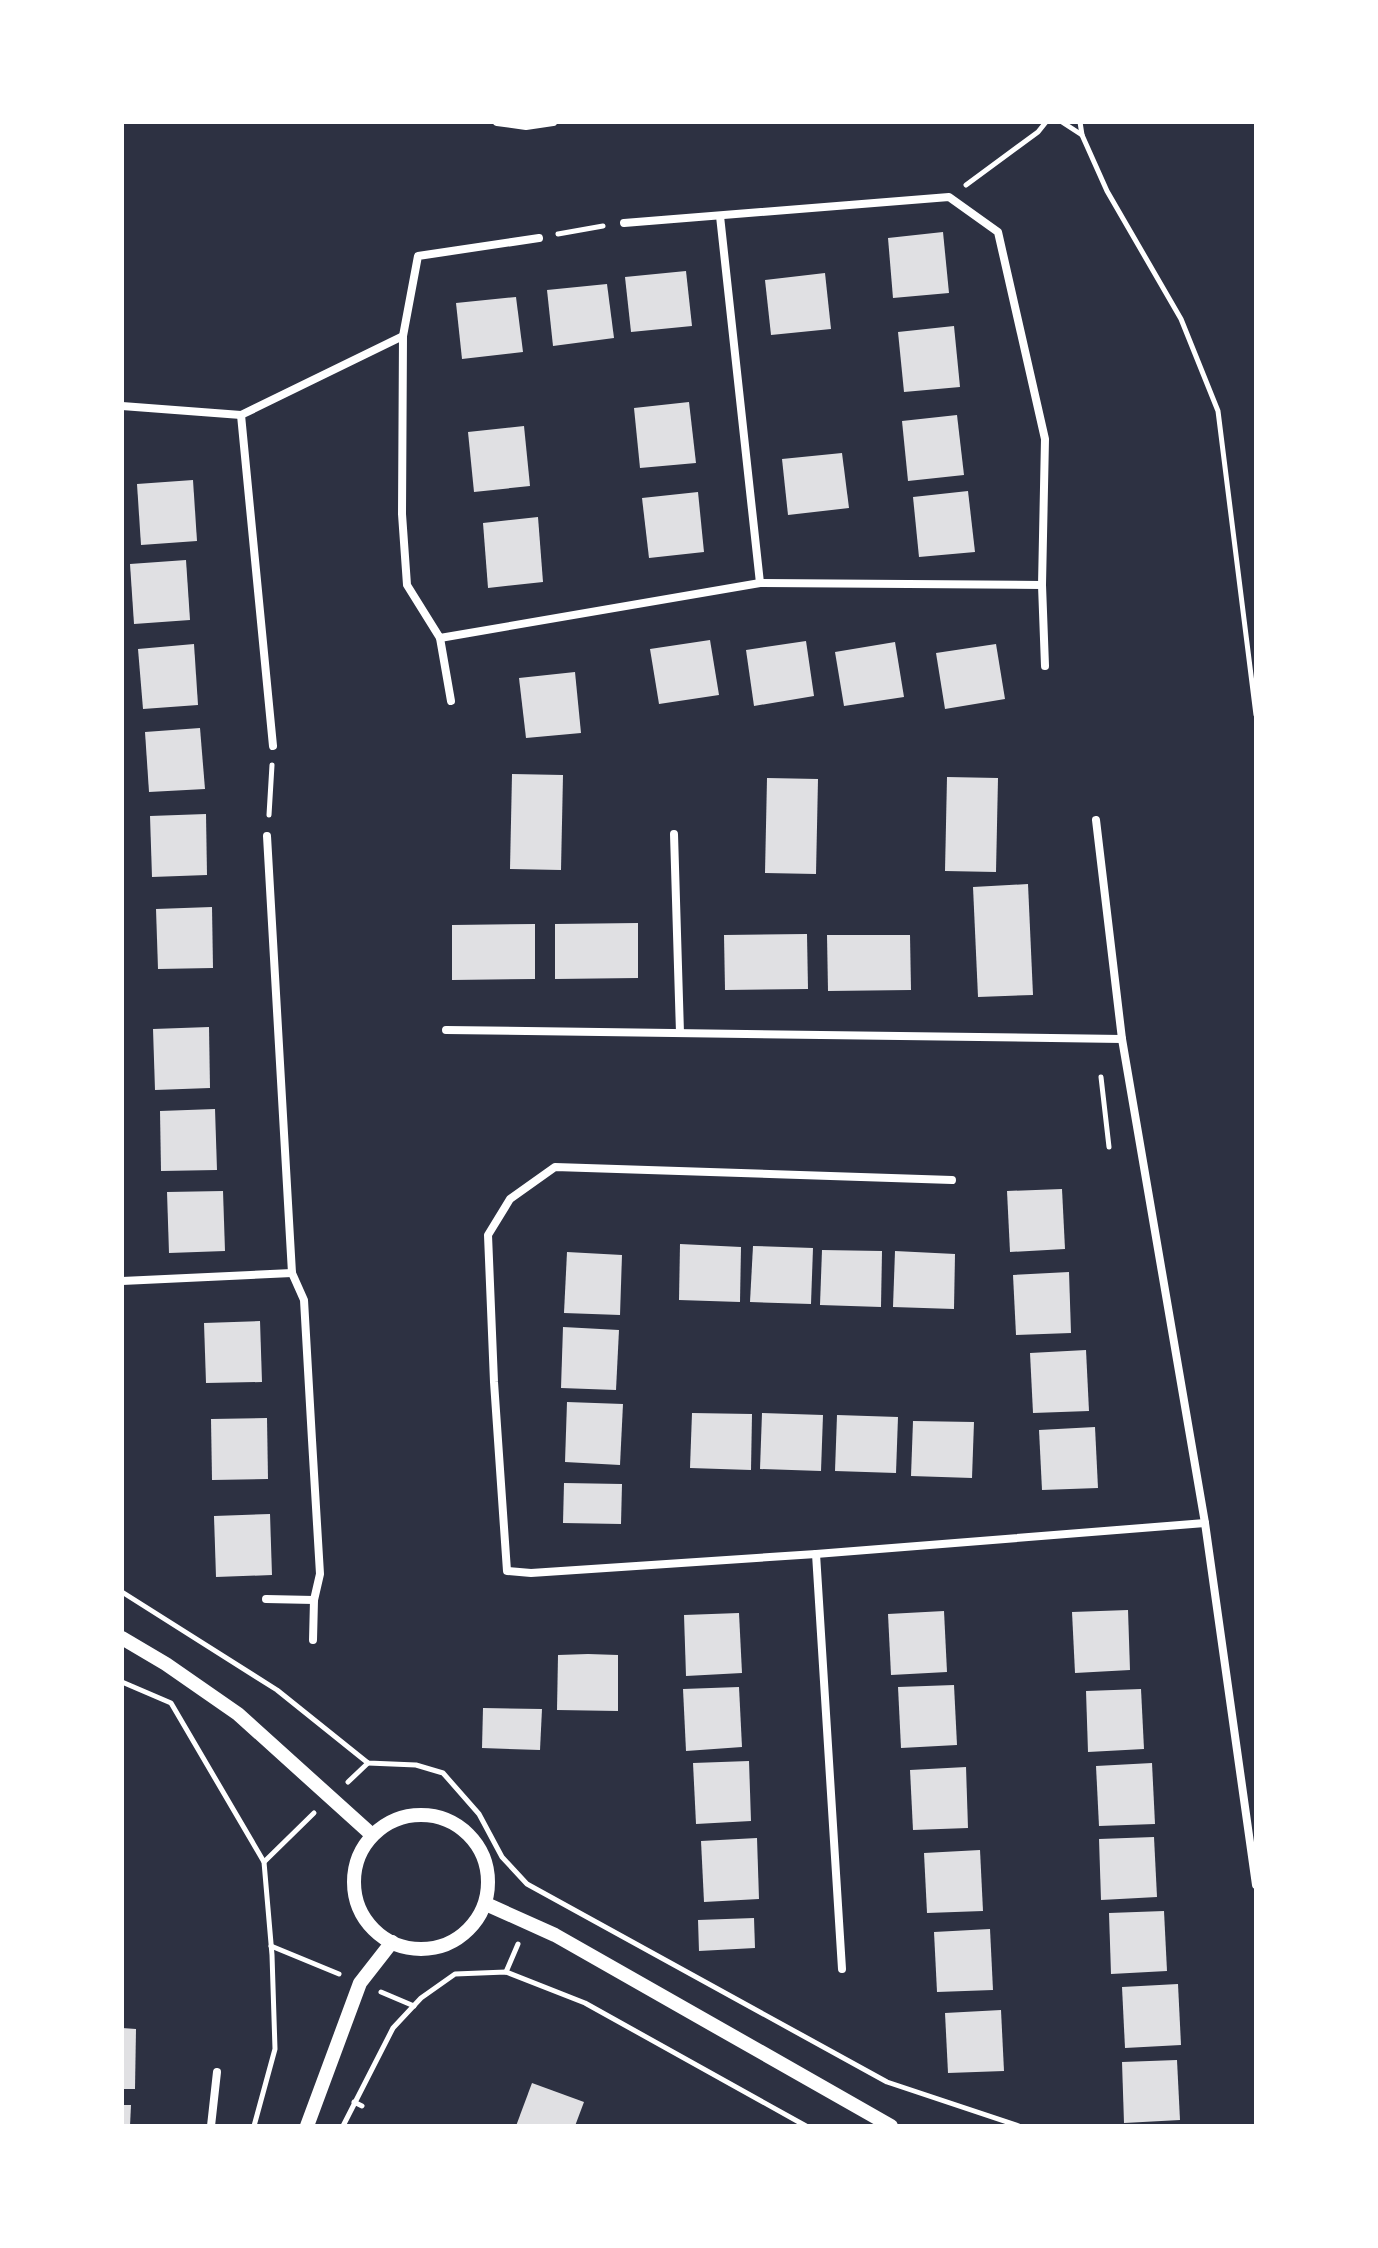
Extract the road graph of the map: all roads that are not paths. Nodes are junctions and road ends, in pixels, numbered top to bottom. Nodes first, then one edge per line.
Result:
1 (497, 122) edge
2 (553, 122) edge
3 (720, 216) junction
4 (624, 223) road end
5 (539, 238) road end
6 (403, 336) junction
7 (122, 406) edge
8 (241, 415) junction
9 (760, 583) junction
10 (1042, 585) junction
11 (440, 638) junction
12 (1045, 666) dead end
13 (451, 701) dead end
14 (273, 746) road end
15 (1096, 820) dead end
16 (674, 834) dead end
17 (267, 836) road end
18 (446, 1030) dead end
19 (680, 1033) junction
20 (1122, 1039) junction
21 (952, 1180) dead end
22 (292, 1273) junction
23 (122, 1281) edge
24 (1205, 1523) junction
25 (816, 1554) junction
26 (266, 1599) dead end
27 (314, 1600) junction
28 (122, 1638) edge
29 (313, 1640) dead end
30 (371, 1834) junction
31 (1256, 1885) edge
32 (486, 1904) junction
33 (392, 1942) junction
34 (842, 1969) dead end
35 (217, 2072) dead end
36 (211, 2126) edge
37 (307, 2126) edge
38 (891, 2126) edge

1 - 2 street
3 - 4 street
3 - 9 street
3 - 10 street
5 - 6 street
6 - 8 street
6 - 11 street
7 - 8 street
8 - 14 street
9 - 10 street
9 - 11 street
10 - 12 street
11 - 13 street
15 - 20 street
16 - 19 street
17 - 22 street
18 - 19 street
19 - 20 street
20 - 24 street
21 - 25 street
22 - 23 street
22 - 27 street
24 - 25 street
24 - 31 street
25 - 34 street
26 - 27 street
27 - 29 street
28 - 30 street
30 - 32 street
30 - 33 street
32 - 33 street
32 - 38 street
33 - 37 street
35 - 36 street

